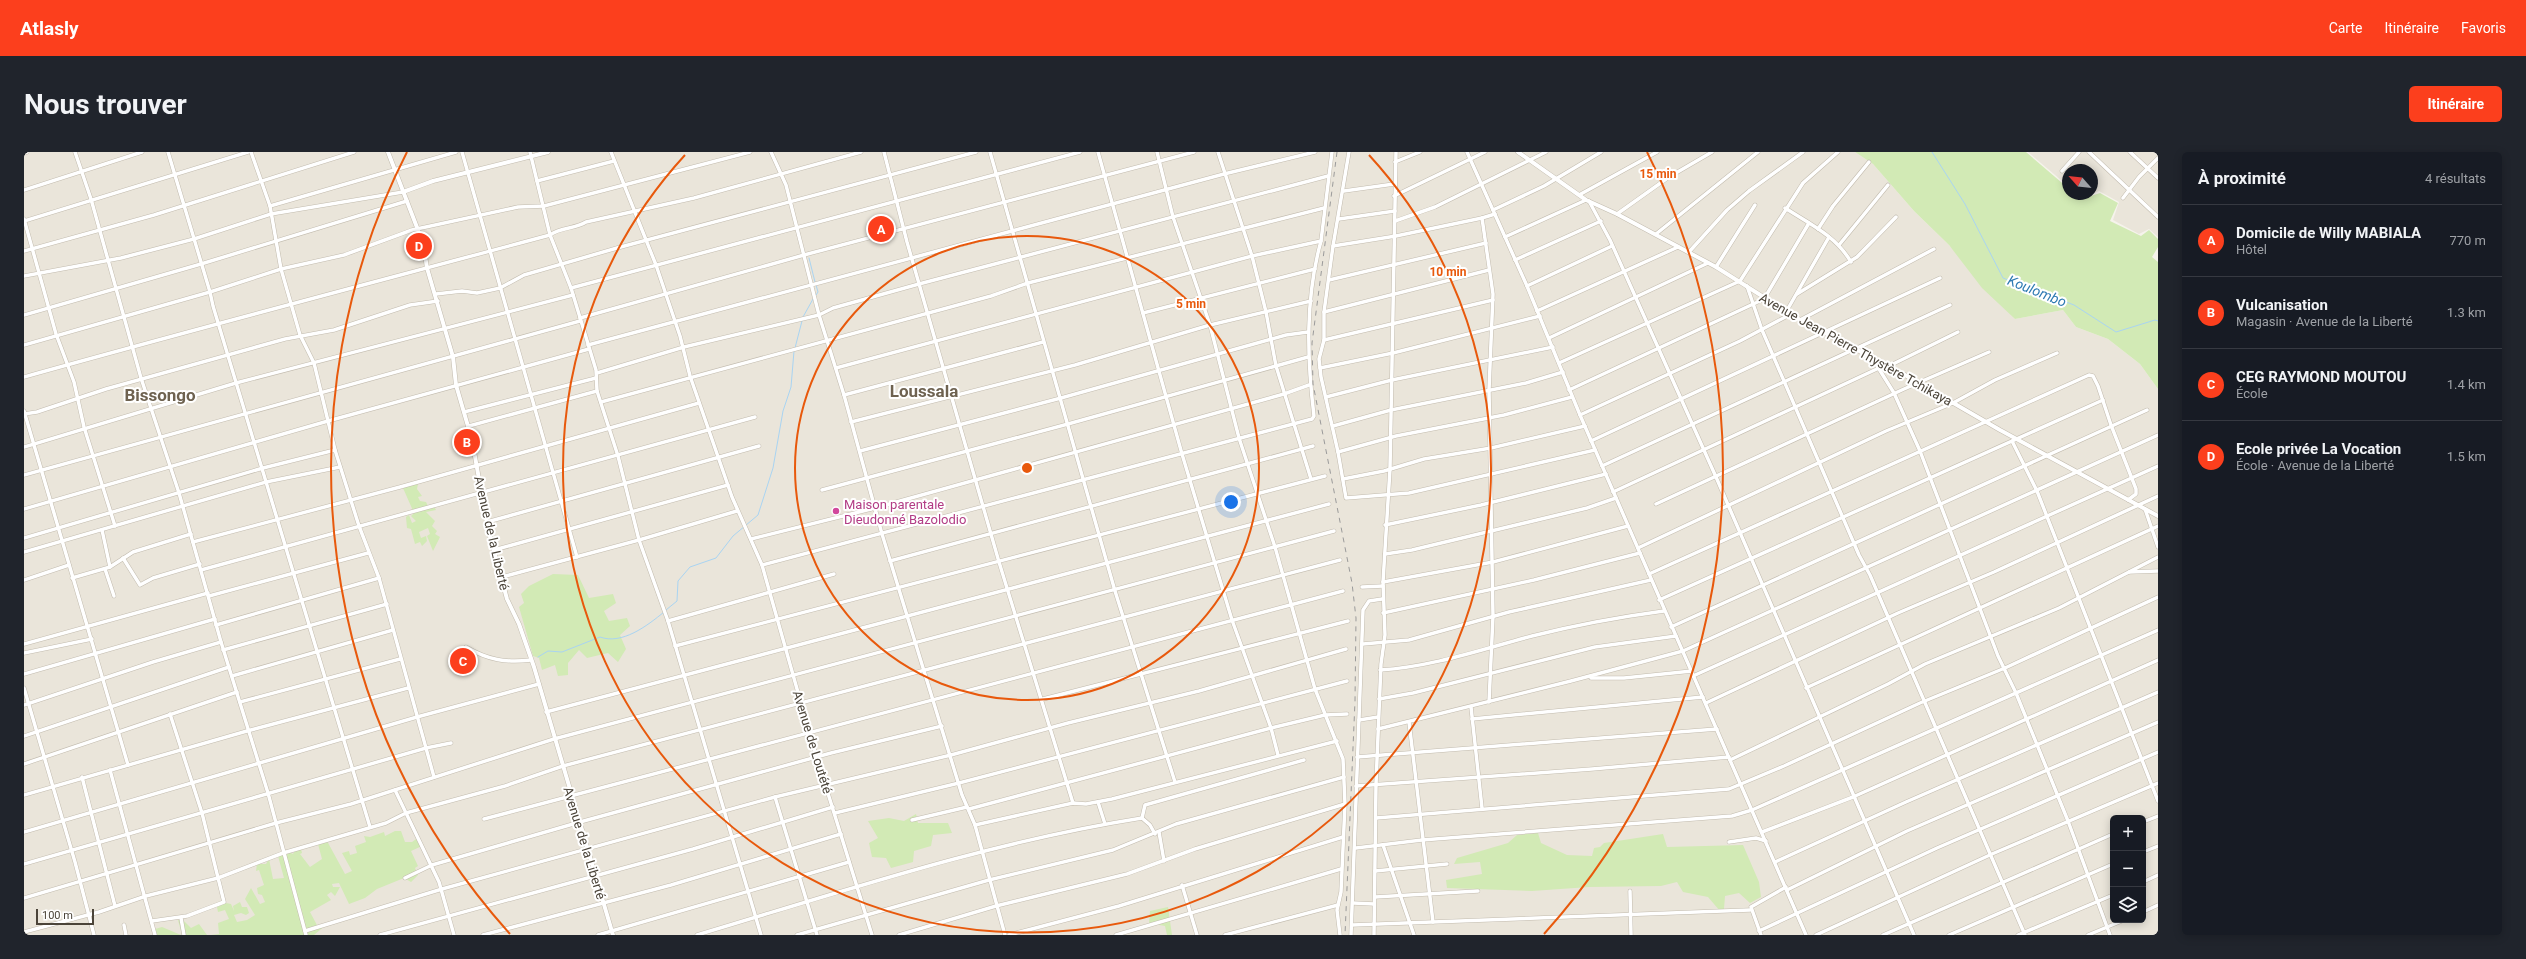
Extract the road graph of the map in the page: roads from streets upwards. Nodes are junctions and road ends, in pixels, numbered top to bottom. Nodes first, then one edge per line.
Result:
1 (27, 152) edge
2 (74, 152) edge
3 (142, 152) edge
4 (168, 152) edge
5 (249, 152) edge
6 (354, 152) edge
7 (388, 152) edge
8 (456, 152) edge
9 (462, 152) edge
10 (548, 152) edge
11 (611, 152) edge
12 (750, 152) edge
13 (771, 152) edge
14 (861, 152) edge
15 (884, 152) edge
16 (976, 152) edge
17 (990, 152) edge
18 (1080, 152) edge
19 (1098, 152) edge
20 (1157, 152) edge
21 (1194, 152) edge
22 (1218, 152) edge
23 (1315, 152) edge
24 (1332, 152) edge
25 (1349, 152) edge
26 (1396, 152) edge
27 (1420, 152) edge
28 (1467, 152) edge
29 (1485, 152) edge
30 (1518, 152) edge
31 (1546, 152) edge
32 (1601, 152) edge
33 (1657, 152) edge
34 (1712, 152) edge
35 (1758, 152) edge
36 (1803, 152) edge
37 (1838, 152) edge
38 (2079, 152) edge
39 (2088, 152) edge
40 (2130, 152) edge
41 (24, 153) edge
42 (531, 154) edge
43 (2158, 158) edge
44 (1470, 159) junction
45 (1160, 160) junction
46 (614, 161) junction
47 (1530, 161) junction
48 (1395, 162) junction
49 (1869, 162) dead end
50 (2068, 164) edge
51 (2148, 168) junction
52 (393, 170) junction
53 (469, 172) junction
54 (82, 173) junction
55 (782, 174) junction
56 (997, 174) junction
57 (1224, 174) junction
58 (176, 175) junction
59 (890, 176) junction
60 (1104, 176) junction
61 (1328, 176) junction
62 (2158, 178) edge
63 (1556, 179) junction
64 (262, 180) junction
65 (538, 181) junction
66 (1394, 184) junction
67 (624, 185) junction
68 (1482, 185) junction
69 (1888, 185) dead end
70 (24, 190) edge
71 (1167, 190) junction
72 (2129, 190) junction
73 (1344, 191) junction
74 (403, 192) junction
75 (1579, 195) junction
76 (1394, 196) junction
77 (2123, 198) dead end
78 (91, 199) junction
79 (407, 201) junction
80 (790, 201) junction
81 (897, 201) junction
82 (1233, 201) junction
83 (1587, 201) junction
84 (1005, 202) junction
85 (185, 204) junction
86 (1112, 205) junction
87 (1755, 205) dead end
88 (270, 206) junction
89 (544, 206) junction
90 (1324, 208) junction
91 (1785, 208) junction
92 (1395, 211) junction
93 (637, 212) junction
94 (1494, 212) junction
95 (271, 214) junction
96 (1617, 214) junction
97 (482, 215) junction
98 (1173, 217) junction
99 (1896, 217) dead end
100 (2158, 217) edge
101 (1482, 218) junction
102 (1339, 219) junction
103 (24, 220) edge
104 (1395, 221) junction
105 (1601, 222) junction
106 (1809, 223) junction
107 (1241, 228) junction
108 (98, 229) junction
109 (417, 229) junction
110 (796, 229) junction
111 (903, 229) junction
112 (1818, 229) junction
113 (1014, 231) junction
114 (1119, 231) junction
115 (1656, 234) junction
116 (550, 235) junction
117 (1396, 236) junction
118 (1505, 237) junction
119 (1829, 237) junction
120 (194, 239) junction
121 (647, 240) junction
122 (276, 241) junction
123 (1321, 242) junction
124 (1486, 243) junction
125 (1184, 245) junction
126 (1333, 246) junction
127 (1612, 246) junction
128 (1839, 246) junction
129 (1678, 247) junction
130 (32, 248) junction
131 (24, 250) edge
132 (1934, 250) dead end
133 (491, 251) junction
134 (1689, 252) junction
135 (804, 255) junction
136 (1252, 256) junction
137 (1022, 257) junction
138 (912, 258) junction
139 (1128, 259) junction
140 (1515, 260) junction
141 (107, 261) junction
142 (1851, 262) junction
143 (1708, 263) junction
144 (201, 264) junction
145 (561, 265) junction
146 (656, 265) junction
147 (1394, 265) junction
148 (1716, 267) junction
149 (427, 268) junction
150 (281, 269) junction
151 (1315, 269) junction
152 (1489, 270) junction
153 (40, 273) junction
154 (1194, 273) junction
155 (1624, 273) junction
156 (24, 276) edge
157 (1940, 278) dead end
158 (1329, 280) junction
159 (1740, 281) junction
160 (1028, 283) junction
161 (1259, 283) junction
162 (812, 284) junction
163 (919, 284) junction
164 (1527, 286) junction
165 (1747, 286) junction
166 (1136, 287) junction
167 (115, 288) junction
168 (500, 288) junction
169 (570, 288) junction
170 (210, 292) junction
171 (436, 294) junction
172 (1393, 294) junction
173 (1797, 294) junction
174 (573, 295) junction
175 (666, 295) junction
176 (1636, 297) junction
177 (1202, 298) junction
178 (1764, 299) junction
179 (1493, 300) junction
180 (1311, 301) junction
181 (438, 302) junction
182 (291, 304) junction
183 (1753, 305) junction
184 (1950, 305) dead end
185 (50, 308) junction
186 (1537, 311) junction
187 (508, 312) junction
188 (928, 312) junction
189 (1266, 312) junction
190 (1324, 312) junction
191 (1786, 312) junction
192 (1036, 313) junction
193 (1143, 313) junction
194 (24, 314) edge
195 (819, 314) junction
196 (1791, 314) junction
197 (1540, 316) junction
198 (123, 317) junction
199 (580, 320) junction
200 (1800, 320) junction
201 (676, 322) junction
202 (219, 323) junction
203 (1646, 323) junction
204 (1393, 324) junction
205 (1210, 325) junction
206 (446, 328) junction
207 (1491, 328) junction
208 (1762, 330) junction
209 (1308, 332) junction
210 (1958, 332) dead end
211 (56, 334) junction
212 (1825, 334) junction
213 (300, 335) junction
214 (1549, 338) junction
215 (515, 339) junction
216 (827, 339) junction
217 (1272, 340) junction
218 (1324, 340) junction
219 (937, 341) junction
220 (1043, 342) junction
221 (1151, 342) junction
222 (24, 345) edge
223 (132, 346) junction
224 (589, 347) junction
225 (1553, 347) junction
226 (684, 348) junction
227 (1658, 348) junction
228 (1856, 350) junction
229 (1988, 352) dead end
230 (1393, 353) junction
231 (2057, 353) dead end
232 (228, 355) junction
233 (1219, 355) junction
234 (453, 357) junction
235 (1308, 357) junction
236 (1775, 357) junction
237 (1490, 361) junction
238 (1874, 361) junction
239 (314, 363) junction
240 (1559, 363) junction
241 (66, 365) junction
242 (524, 366) junction
243 (1276, 366) junction
244 (1887, 367) junction
245 (836, 368) junction
246 (944, 368) junction
247 (1320, 368) junction
248 (1879, 368) junction
249 (1052, 370) junction
250 (1159, 371) junction
251 (1563, 372) junction
252 (1670, 374) junction
253 (597, 375) junction
254 (690, 376) junction
255 (24, 377) edge
256 (141, 378) junction
257 (1392, 380) junction
258 (1224, 381) junction
259 (1785, 382) junction
260 (1918, 382) junction
261 (236, 383) junction
262 (456, 385) junction
263 (1309, 385) junction
264 (1489, 390) junction
265 (1569, 390) junction
266 (597, 391) junction
267 (1894, 393) junction
268 (322, 394) junction
269 (530, 394) junction
270 (1284, 394) junction
271 (844, 395) junction
272 (952, 395) junction
273 (1167, 397) junction
274 (1326, 397) junction
275 (1572, 397) junction
276 (1061, 398) junction
277 (78, 399) junction
278 (1681, 399) junction
279 (2103, 400) junction
280 (601, 402) junction
281 (699, 403) junction
282 (1953, 403) junction
283 (533, 408) junction
284 (1796, 408) junction
285 (152, 409) junction
286 (1231, 409) junction
287 (1391, 410) junction
288 (2147, 410) dead end
289 (464, 412) junction
290 (24, 413) edge
291 (246, 414) junction
292 (1580, 415) junction
293 (755, 417) dead end
294 (1490, 417) junction
295 (328, 421) junction
296 (1984, 421) junction
297 (852, 422) junction
298 (1907, 422) junction
299 (960, 424) junction
300 (1068, 424) junction
301 (1295, 424) junction
302 (1692, 424) junction
303 (1175, 425) junction
304 (469, 426) junction
305 (1333, 426) junction
306 (1585, 426) junction
307 (2111, 426) junction
308 (84, 427) junction
309 (709, 429) junction
310 (610, 430) junction
311 (1807, 434) junction
312 (2158, 435) edge
313 (161, 438) junction
314 (1239, 438) junction
315 (1390, 438) junction
316 (2014, 440) junction
317 (1591, 441) junction
318 (255, 442) junction
319 (32, 444) junction
320 (545, 446) junction
321 (759, 446) dead end
322 (1313, 446) dead end
323 (24, 447) edge
324 (1491, 448) junction
325 (1302, 449) junction
326 (335, 450) junction
327 (968, 450) junction
328 (1595, 450) junction
329 (1704, 450) junction
330 (860, 451) junction
331 (1920, 451) junction
332 (1077, 452) junction
333 (1338, 452) junction
334 (2121, 452) junction
335 (1182, 454) junction
336 (618, 456) junction
337 (2049, 456) junction
338 (94, 457) junction
339 (719, 457) junction
340 (1820, 463) junction
341 (1248, 464) junction
342 (2025, 465) junction
343 (171, 466) junction
344 (340, 466) junction
345 (476, 466) junction
346 (1602, 466) junction
347 (2158, 466) edge
348 (263, 468) junction
349 (1390, 469) junction
350 (40, 471) junction
351 (2077, 472) junction
352 (552, 473) junction
353 (1491, 473) junction
354 (1606, 474) junction
355 (24, 475) edge
356 (1325, 476) dead end
357 (867, 477) junction
358 (1716, 477) junction
359 (1930, 477) junction
360 (2132, 477) junction
361 (976, 478) junction
362 (1311, 479) junction
363 (1343, 479) junction
364 (1192, 481) junction
365 (266, 482) junction
366 (1084, 482) junction
367 (624, 484) junction
368 (728, 484) junction
369 (104, 487) junction
370 (2107, 488) junction
371 (822, 490) dead end
372 (2037, 490) junction
373 (1833, 491) junction
374 (179, 492) junction
375 (1613, 492) junction
376 (481, 494) junction
377 (1387, 494) junction
378 (1257, 495) junction
379 (2158, 496) edge
380 (1616, 498) junction
381 (351, 500) junction
382 (560, 500) junction
383 (2128, 500) junction
384 (49, 502) junction
385 (1492, 502) junction
386 (1941, 503) junction
387 (1330, 504) dead end
388 (1656, 504) dead end
389 (182, 506) junction
390 (1728, 506) junction
391 (2138, 506) junction
392 (1091, 507) junction
393 (875, 508) junction
394 (984, 508) junction
395 (24, 509) edge
396 (1200, 509) junction
397 (2145, 509) junction
398 (632, 510) junction
399 (738, 510) junction
400 (112, 513) junction
401 (2158, 516) edge
402 (1843, 517) junction
403 (2046, 517) junction
404 (279, 520) junction
405 (1265, 521) junction
406 (487, 522) junction
407 (1385, 525) junction
408 (115, 526) junction
409 (359, 526) junction
410 (1628, 526) junction
411 (2158, 526) edge
412 (57, 529) junction
413 (1952, 529) junction
414 (2152, 529) junction
415 (102, 530) junction
416 (569, 530) junction
417 (1334, 531) dead end
418 (1493, 531) junction
419 (992, 533) junction
420 (191, 534) junction
421 (882, 534) junction
422 (1739, 534) junction
423 (1099, 535) junction
424 (1209, 536) junction
425 (24, 538) edge
426 (751, 539) junction
427 (639, 540) junction
428 (61, 541) junction
429 (193, 542) junction
430 (1854, 542) junction
431 (2057, 543) junction
432 (286, 546) junction
433 (1275, 547) junction
434 (2158, 547) edge
435 (1638, 548) junction
436 (494, 550) junction
437 (24, 552) edge
438 (368, 552) junction
439 (1640, 553) junction
440 (1385, 554) junction
441 (1960, 555) junction
442 (577, 557) junction
443 (2158, 557) edge
444 (123, 558) junction
445 (1751, 558) junction
446 (1340, 560) dead end
447 (890, 561) junction
448 (999, 562) junction
449 (1216, 562) junction
450 (1493, 562) junction
451 (1108, 563) junction
452 (200, 564) junction
453 (69, 566) junction
454 (762, 566) junction
455 (110, 567) junction
456 (1866, 567) junction
457 (2066, 568) junction
458 (105, 569) junction
459 (202, 570) junction
460 (2158, 571) edge
461 (2129, 572) junction
462 (294, 573) junction
463 (834, 574) dead end
464 (1649, 574) junction
465 (502, 576) junction
466 (1283, 576) junction
467 (72, 578) junction
468 (379, 578) junction
469 (24, 580) edge
470 (1651, 580) junction
471 (1971, 582) junction
472 (1383, 584) junction
473 (1762, 585) junction
474 (1362, 587) dead end
475 (900, 588) junction
476 (1493, 588) junction
477 (1008, 590) junction
478 (1115, 591) junction
479 (1342, 591) dead end
480 (769, 592) junction
481 (1224, 592) junction
482 (209, 594) junction
483 (1877, 594) junction
484 (114, 596) dead end
485 (2158, 597) edge
486 (2078, 598) junction
487 (1382, 599) junction
488 (302, 600) junction
489 (1659, 600) junction
490 (387, 604) junction
491 (1290, 604) junction
492 (1982, 608) junction
493 (1773, 610) junction
494 (1664, 611) junction
495 (1383, 613) junction
496 (908, 616) junction
497 (1493, 616) junction
498 (1016, 617) junction
499 (1123, 617) junction
500 (1888, 618) junction
501 (215, 619) junction
502 (778, 620) junction
503 (1232, 620) junction
504 (668, 621) junction
505 (1348, 621) dead end
506 (216, 625) junction
507 (310, 626) junction
508 (1671, 626) junction
509 (2089, 627) junction
510 (88, 628) junction
511 (393, 630) junction
512 (2158, 630) edge
513 (1299, 633) junction
514 (1676, 636) junction
515 (1783, 636) junction
516 (1992, 637) junction
517 (92, 639) junction
518 (221, 642) junction
519 (916, 642) junction
520 (24, 644) edge
521 (1363, 644) junction
522 (1384, 644) junction
523 (1899, 644) junction
524 (1025, 645) junction
525 (676, 646) junction
526 (1132, 646) junction
527 (466, 647) dead end
528 (1492, 648) junction
529 (786, 649) junction
530 (1242, 649) junction
531 (1346, 649) dead end
532 (223, 650) junction
533 (1683, 651) junction
534 (318, 652) junction
535 (24, 653) edge
536 (96, 654) junction
537 (2100, 656) junction
538 (400, 659) junction
539 (531, 660) junction
540 (1307, 660) junction
541 (2158, 660) edge
542 (1794, 662) junction
543 (229, 667) junction
544 (2004, 668) junction
545 (1380, 670) junction
546 (926, 671) junction
547 (1911, 671) junction
548 (1034, 672) junction
549 (1491, 673) junction
550 (1693, 673) junction
551 (24, 674) edge
552 (684, 674) junction
553 (793, 675) junction
554 (1141, 675) junction
555 (232, 676) junction
556 (1253, 676) junction
557 (104, 678) junction
558 (1586, 678) junction
559 (326, 679) junction
560 (1347, 681) dead end
561 (2110, 681) junction
562 (539, 684) junction
563 (24, 688) edge
564 (408, 688) junction
565 (1806, 688) junction
566 (1315, 689) junction
567 (237, 692) junction
568 (2158, 692) edge
569 (2016, 693) junction
570 (1703, 697) junction
571 (934, 698) junction
572 (1043, 699) junction
573 (1379, 699) junction
574 (240, 702) junction
575 (692, 702) junction
576 (1489, 702) junction
577 (1924, 702) junction
578 (801, 703) junction
579 (1262, 703) junction
580 (1706, 703) junction
581 (1149, 704) junction
582 (26, 705) edge
583 (111, 706) junction
584 (1471, 707) junction
585 (334, 708) junction
586 (2122, 708) junction
587 (546, 712) junction
588 (170, 714) junction
589 (1347, 714) dead end
590 (1325, 715) junction
591 (417, 717) junction
592 (1378, 717) junction
593 (1819, 718) junction
594 (1472, 719) junction
595 (1359, 720) junction
596 (2026, 720) junction
597 (1409, 722) junction
598 (2158, 722) edge
599 (942, 726) junction
600 (1271, 728) junction
601 (1936, 728) junction
602 (1051, 729) junction
603 (1378, 729) junction
604 (1717, 729) junction
605 (700, 730) junction
606 (118, 731) junction
607 (247, 731) junction
608 (809, 731) junction
609 (1158, 731) junction
610 (36, 732) junction
611 (2132, 733) junction
612 (24, 736) edge
613 (343, 739) junction
614 (554, 739) junction
615 (1337, 741) junction
616 (451, 743) dead end
617 (1830, 744) junction
618 (2036, 744) junction
619 (426, 748) junction
620 (1475, 748) junction
621 (182, 751) junction
622 (1412, 752) junction
623 (2158, 752) edge
624 (1947, 753) junction
625 (951, 755) junction
626 (1278, 755) junction
627 (1378, 755) junction
628 (1060, 756) junction
629 (45, 757) junction
630 (817, 757) junction
631 (1167, 757) junction
632 (1358, 757) junction
633 (708, 758) junction
634 (1730, 759) junction
635 (2142, 759) junction
636 (1304, 760) dead end
637 (24, 764) edge
638 (258, 764) junction
639 (128, 765) junction
640 (562, 766) junction
641 (110, 770) junction
642 (353, 770) junction
643 (1842, 770) junction
644 (2046, 771) junction
645 (82, 777) junction
646 (434, 777) junction
647 (1344, 777) junction
648 (1479, 778) junction
649 (1958, 779) junction
650 (192, 782) junction
651 (1175, 782) junction
652 (959, 783) junction
653 (1068, 783) junction
654 (1416, 783) junction
655 (2158, 783) edge
656 (1376, 784) junction
657 (826, 785) junction
658 (1741, 785) junction
659 (53, 786) junction
660 (716, 786) junction
661 (1356, 786) junction
662 (2152, 786) junction
663 (395, 790) junction
664 (268, 793) junction
665 (24, 795) edge
666 (572, 795) junction
667 (2056, 796) junction
668 (775, 797) junction
669 (1853, 797) junction
670 (362, 800) junction
671 (2158, 801) edge
672 (1098, 802) junction
673 (1073, 803) junction
674 (118, 804) junction
675 (1345, 804) junction
676 (1970, 805) junction
677 (833, 807) junction
678 (968, 808) junction
679 (1482, 808) junction
680 (1752, 810) junction
681 (91, 811) junction
682 (724, 812) junction
683 (1420, 812) junction
684 (202, 813) junction
685 (835, 813) junction
686 (406, 814) junction
687 (2158, 816) edge
688 (1142, 818) junction
689 (1376, 818) junction
690 (484, 819) dead end
691 (63, 820) junction
692 (912, 820) dead end
693 (1863, 821) junction
694 (2068, 821) junction
695 (2146, 821) edge
696 (580, 822) junction
697 (276, 823) junction
698 (783, 823) junction
699 (1105, 824) junction
700 (975, 825) junction
701 (370, 827) junction
702 (1980, 830) junction
703 (24, 832) edge
704 (1762, 832) junction
705 (1157, 833) junction
706 (128, 834) junction
707 (841, 834) junction
708 (2110, 835) edge
709 (1343, 837) junction
710 (732, 838) junction
711 (1422, 840) junction
712 (1766, 841) junction
713 (100, 842) junction
714 (210, 842) junction
715 (1729, 842) dead end
716 (1383, 845) junction
717 (1375, 846) junction
718 (1874, 846) junction
719 (2158, 846) edge
720 (1356, 848) junction
721 (588, 849) junction
722 (791, 849) junction
723 (2077, 849) junction
724 (72, 850) junction
725 (982, 850) junction
726 (2146, 851) edge
727 (283, 853) junction
728 (1992, 854) junction
729 (1164, 861) junction
730 (849, 862) junction
731 (1775, 862) junction
732 (24, 864) edge
733 (1447, 864) dead end
734 (136, 865) junction
735 (432, 865) junction
736 (740, 865) junction
737 (2110, 865) edge
738 (1425, 867) junction
739 (1342, 869) junction
740 (1390, 870) junction
741 (1375, 871) junction
742 (1886, 871) junction
743 (107, 873) junction
744 (595, 875) junction
745 (2086, 875) junction
746 (2158, 875) edge
747 (798, 876) junction
748 (218, 878) junction
749 (405, 878) dead end
750 (989, 880) junction
751 (2003, 880) junction
752 (79, 881) junction
753 (2146, 881) edge
754 (1182, 885) junction
755 (857, 888) junction
756 (1786, 888) junction
757 (442, 889) junction
758 (748, 891) junction
759 (1478, 891) dead end
760 (1630, 891) dead end
761 (1428, 894) junction
762 (146, 896) junction
763 (1400, 896) junction
764 (2110, 896) edge
765 (1375, 897) junction
766 (24, 898) edge
767 (1898, 898) junction
768 (2096, 902) junction
769 (603, 903) junction
770 (806, 903) junction
771 (1353, 903) junction
772 (1374, 904) junction
773 (1338, 905) junction
774 (2158, 905) edge
775 (115, 906) junction
776 (996, 906) junction
777 (2014, 907) junction
778 (1751, 908) junction
779 (2146, 911) edge
780 (1797, 913) junction
781 (88, 914) junction
782 (866, 914) junction
783 (1191, 914) junction
784 (1631, 914) junction
785 (449, 916) junction
786 (756, 917) junction
787 (181, 918) junction
788 (152, 921) junction
789 (1434, 922) junction
790 (1410, 923) junction
791 (2117, 923) edge
792 (1374, 924) junction
793 (1909, 924) junction
794 (124, 925) dead end
795 (1352, 925) junction
796 (2107, 927) junction
797 (815, 930) junction
798 (1759, 931) junction
799 (24, 932) edge
800 (305, 933) edge
801 (612, 933) edge
802 (2025, 934) edge
803 (94, 935) edge
804 (126, 935) edge
805 (155, 935) edge
806 (184, 935) edge
807 (380, 935) edge
808 (454, 935) edge
809 (483, 935) edge
810 (598, 935) edge
811 (697, 935) edge
812 (761, 935) edge
813 (797, 935) edge
814 (817, 935) edge
815 (872, 935) edge
816 (899, 935) edge
817 (1005, 935) edge
818 (1009, 935) edge
819 (1116, 935) edge
820 (1197, 935) edge
821 (1225, 935) edge
822 (1340, 935) edge
823 (1352, 935) edge
824 (1374, 935) edge
825 (1414, 935) edge
826 (1631, 935) edge
827 (1761, 935) edge
828 (1806, 935) edge
829 (1816, 935) edge
830 (1883, 935) edge
831 (1914, 935) edge
832 (1949, 935) edge
833 (2018, 935) edge
834 (2088, 935) edge
835 (2110, 935) edge

1 - 41 street
2 - 54 street
3 - 54 street
4 - 58 street
5 - 58 street
5 - 64 street
6 - 64 street
7 - 52 street, Avenue de la Liberté
8 - 52 street
9 - 53 street
10 - 42 street
11 - 46 street, Avenue de Loutété
12 - 67 street
13 - 55 street
14 - 55 street
15 - 59 street
16 - 59 street
17 - 56 street
18 - 56 street
19 - 60 street
20 - 45 street
21 - 45 street
22 - 57 street
23 - 57 street
24 - 61 street
25 - 73 street
26 - 48 street
27 - 48 street
28 - 44 street
29 - 44 street
30 - 47 street, Avenue Jean Pierre Thystère Tchikaya
31 - 47 street
32 - 63 street
33 - 75 street
34 - 96 street
35 - 115 street
36 - 134 street
37 - 91 street
38 - 50 street
39 - 72 street
40 - 51 street
42 - 53 street
42 - 65 street
43 - 51 street
44 - 68 street
44 - 76 street
45 - 60 street
45 - 71 street
46 - 65 street
46 - 67 street, Avenue de Loutété
47 - 63 street, Avenue Jean Pierre Thystère Tchikaya
47 - 68 street
48 - 66 street
49 - 112 street
51 - 62 street
51 - 72 street
52 - 74 street, Avenue de la Liberté
52 - 88 street
53 - 74 street
53 - 97 street
54 - 70 street
54 - 78 street
55 - 80 street
55 - 93 street
56 - 81 street
56 - 84 street
57 - 71 street
57 - 82 street
58 - 78 street
58 - 85 street
59 - 80 street
59 - 81 street
60 - 84 street
60 - 86 street
61 - 82 street
61 - 90 street
63 - 75 street, Avenue Jean Pierre Thystère Tchikaya
63 - 94 street
64 - 85 street
64 - 88 street
65 - 89 street
66 - 73 street
66 - 76 street
67 - 89 street
67 - 93 street, Avenue de Loutété
68 - 94 street
68 - 104 street
69 - 128 street
71 - 86 street
71 - 98 street
72 - 77 street
72 - 100 street
73 - 102 street
74 - 79 street, Avenue de la Liberté
74 - 95 street
75 - 83 street, Avenue Jean Pierre Thystère Tchikaya
76 - 92 street
78 - 103 street
78 - 108 street
79 - 109 street, Avenue de la Liberté
79 - 122 street
80 - 110 street
80 - 121 street
81 - 110 street
81 - 111 street
82 - 98 street
82 - 107 street
83 - 96 street, Avenue Jean Pierre Thystère Tchikaya
83 - 105 street
83 - 118 street
84 - 111 street
84 - 113 street
85 - 108 street
85 - 120 street
86 - 113 street
86 - 114 street
87 - 148 street
88 - 95 street
89 - 97 street
89 - 116 street
90 - 107 street
90 - 123 street
91 - 106 street
91 - 159 street
92 - 102 street
92 - 104 street
93 - 116 street
93 - 121 street, Avenue de Loutété
94 - 101 street
94 - 118 street
95 - 120 street
95 - 122 street
96 - 115 street, Avenue Jean Pierre Thystère Tchikaya
97 - 109 street
97 - 133 street
98 - 114 street
98 - 125 street
99 - 142 street
101 - 117 street
101 - 124 street
102 - 126 street
103 - 130 street
104 - 117 street
105 - 127 street
105 - 140 street
106 - 112 street
106 - 178 street
107 - 125 street
107 - 136 street
108 - 130 street
108 - 141 street
109 - 149 street, Avenue de la Liberté
109 - 150 street
110 - 135 street
110 - 146 street
111 - 135 street
111 - 138 street
112 - 119 street
113 - 137 street
113 - 138 street
114 - 137 street
114 - 139 street
115 - 129 street, Avenue Jean Pierre Thystère Tchikaya
116 - 133 street
116 - 145 street
117 - 126 street
117 - 147 street
118 - 140 street
119 - 128 street
119 - 173 street
120 - 141 street
120 - 144 street
121 - 145 street
121 - 146 street, Avenue de Loutété
122 - 144 street
122 - 150 street
123 - 136 street
123 - 151 street
124 - 147 street
124 - 152 street
125 - 139 street
125 - 154 street
126 - 158 street
127 - 155 street
127 - 164 street
128 - 142 street
129 - 134 street, Avenue Jean Pierre Thystère Tchikaya
129 - 155 street
130 - 131 street
130 - 153 street
132 - 200 street
133 - 149 street
133 - 168 street
134 - 143 street, Avenue Jean Pierre Thystère Tchikaya
135 - 162 street
135 - 175 street
136 - 154 street
136 - 161 street
137 - 160 street
137 - 163 street
138 - 162 street
138 - 163 street
139 - 160 street
139 - 166 street
140 - 164 street
141 - 153 street
141 - 167 street
142 - 173 street
143 - 148 street, Avenue Jean Pierre Thystère Tchikaya
143 - 176 street
144 - 167 street
144 - 170 street
145 - 168 street
145 - 169 street
146 - 169 street
146 - 175 street, Avenue de Loutété
147 - 158 street
147 - 172 street
148 - 159 street, Avenue Jean Pierre Thystère Tchikaya
149 - 171 street, Avenue de la Liberté
149 - 182 street
150 - 170 street
150 - 182 street
151 - 161 street
151 - 180 street
152 - 172 street
152 - 179 street
153 - 156 street
153 - 185 street
154 - 166 street
154 - 177 street
155 - 176 street
155 - 186 street
157 - 212 street
158 - 190 street
159 - 165 street, Avenue Jean Pierre Thystère Tchikaya
159 - 203 street
160 - 188 street
160 - 192 street
161 - 177 street
161 - 189 street
162 - 195 street
162 - 201 street
163 - 188 street
163 - 195 street
164 - 186 street
165 - 178 street, Avenue Jean Pierre Thystère Tchikaya
165 - 183 street
166 - 192 street
166 - 193 street
167 - 185 street
167 - 198 street
168 - 171 street
168 - 187 street
169 - 174 street
170 - 198 street
170 - 202 street
171 - 181 street, Avenue de la Liberté
172 - 190 street
172 - 204 street
173 - 191 street
174 - 187 street
174 - 199 street
175 - 199 street
175 - 201 street, Avenue de Loutété
176 - 203 street
176 - 214 street
177 - 193 street
177 - 205 street
178 - 183 street
178 - 191 street, Avenue Jean Pierre Thystère Tchikaya
179 - 204 street
179 - 207 street
180 - 189 street
180 - 209 street
181 - 206 street, Avenue de la Liberté
181 - 213 street
182 - 202 street
182 - 213 street
183 - 208 street
183 - 227 street
184 - 228 street
185 - 194 street
185 - 211 street
186 - 197 street
187 - 206 street
187 - 215 street
188 - 216 street
188 - 219 street
189 - 205 street
189 - 217 street
190 - 218 street
191 - 196 street, Avenue Jean Pierre Thystère Tchikaya
192 - 219 street
192 - 220 street
193 - 221 street
195 - 216 street
195 - 226 street
196 - 200 street, Avenue Jean Pierre Thystère Tchikaya
196 - 208 street
197 - 207 street
197 - 214 street
198 - 211 street
198 - 223 street
199 - 215 street
199 - 224 street
200 - 212 street, Avenue Jean Pierre Thystère Tchikaya
201 - 224 street
201 - 226 street, Avenue de Loutété
202 - 223 street
202 - 232 street
203 - 227 street
203 - 240 street
204 - 218 street
204 - 230 street
205 - 221 street
205 - 233 street
206 - 234 street, Avenue de la Liberté
206 - 239 street
207 - 230 street
207 - 237 street
208 - 236 street
208 - 252 street
209 - 217 street
209 - 235 street
210 - 244 street
211 - 222 street
211 - 241 street
212 - 228 street, Avenue Jean Pierre Thystère Tchikaya
212 - 236 street
213 - 232 street
213 - 239 street
214 - 225 street
215 - 234 street
215 - 242 street
216 - 245 street
216 - 254 street
217 - 233 street
217 - 243 street
218 - 247 street
219 - 245 street
219 - 246 street
220 - 246 street
220 - 249 street
221 - 249 street
221 - 250 street
223 - 241 street
223 - 256 street
224 - 242 street
224 - 253 street
225 - 237 street
225 - 240 street
226 - 253 street
226 - 254 street, Avenue de Loutété
227 - 252 street
227 - 265 street
228 - 238 street, Avenue Jean Pierre Thystère Tchikaya
228 - 259 street
229 - 260 street
230 - 247 street
230 - 257 street
231 - 282 street
232 - 256 street
232 - 261 street
233 - 250 street
233 - 258 street
234 - 262 street, Avenue de la Liberté
234 - 268 street
235 - 243 street
235 - 263 street
236 - 259 street
236 - 278 street
237 - 257 street
237 - 264 street
238 - 244 street, Avenue Jean Pierre Thystère Tchikaya
238 - 248 street
239 - 261 street
239 - 268 street
240 - 251 street
241 - 255 street
241 - 277 street
242 - 262 street
242 - 269 street
243 - 258 street
243 - 270 street
244 - 260 street, Avenue Jean Pierre Thystère Tchikaya
245 - 271 street
246 - 271 street
246 - 272 street
247 - 274 street
248 - 267 street
248 - 284 street
249 - 272 street
249 - 276 street
250 - 273 street
250 - 276 street
251 - 264 street
251 - 265 street
252 - 278 street
252 - 292 street
253 - 266 street
253 - 269 street
254 - 280 street
254 - 281 street, Avenue de Loutété
256 - 277 street
256 - 285 street
257 - 274 street
257 - 287 street
258 - 273 street
258 - 286 street
259 - 284 street
259 - 302 street
260 - 267 street
260 - 282 street, Avenue Jean Pierre Thystère Tchikaya
261 - 285 street
261 - 291 street
262 - 289 street, Avenue de la Liberté
262 - 295 street
263 - 270 street
263 - 301 street
264 - 287 street
264 - 294 street
265 - 275 street
266 - 280 street
266 - 283 street
267 - 298 street
267 - 311 street
268 - 291 street
268 - 295 street
269 - 283 street
269 - 289 street
270 - 286 street
270 - 301 street
271 - 297 street
272 - 297 street
272 - 299 street
273 - 300 street
273 - 303 street
274 - 305 street
275 - 292 street
275 - 294 street
276 - 299 street
276 - 300 street
277 - 290 street
277 - 308 street
278 - 302 street
278 - 317 street
279 - 296 street
279 - 307 street
279 - 316 street
280 - 310 street
281 - 309 street, Avenue de Loutété
281 - 310 street
282 - 296 street, Avenue Jean Pierre Thystère Tchikaya
282 - 298 street
283 - 304 street
283 - 320 street
284 - 311 street
284 - 329 street
285 - 308 street
285 - 313 street
286 - 303 street
286 - 314 street
287 - 305 street
287 - 315 street
288 - 307 street
289 - 304 street, Avenue de la Liberté
290 - 319 street
291 - 313 street
291 - 318 street
292 - 306 street
293 - 309 street
294 - 315 street
294 - 324 street
295 - 318 street
295 - 326 street
296 - 316 street, Avenue Jean Pierre Thystère Tchikaya
296 - 331 street
297 - 330 street
298 - 331 street
298 - 340 street
299 - 327 street
299 - 330 street
300 - 327 street
300 - 332 street
301 - 314 street
301 - 325 street
302 - 329 street
302 - 346 street
303 - 332 street
303 - 335 street
304 - 345 street, Avenue de la Liberté
305 - 333 street
306 - 317 street
306 - 324 street
307 - 334 street
307 - 337 street
308 - 319 street
308 - 338 street
309 - 336 street
309 - 339 street, Avenue de Loutété
310 - 320 street
310 - 336 street
311 - 340 street
311 - 358 street
312 - 334 street
313 - 338 street
313 - 343 street
314 - 335 street
314 - 341 street
315 - 333 street
315 - 349 street
316 - 337 street, Avenue Jean Pierre Thystère Tchikaya
316 - 342 street
316 - 359 street
317 - 328 street
318 - 343 street
318 - 348 street
319 - 323 street
319 - 350 street
320 - 345 street
320 - 352 street
321 - 339 street
322 - 325 street
324 - 349 street
324 - 353 street
325 - 341 street
325 - 362 street
326 - 344 street
326 - 348 street
327 - 357 street
327 - 361 street
328 - 346 street
328 - 353 street
329 - 358 street
329 - 375 street
330 - 357 street
331 - 359 street
331 - 373 street
332 - 361 street
332 - 366 street
333 - 363 street
334 - 351 street
334 - 360 street
335 - 364 street
335 - 366 street
336 - 352 street
336 - 367 street
337 - 342 street
337 - 351 street, Avenue Jean Pierre Thystère Tchikaya
338 - 350 street
338 - 369 street
339 - 367 street
339 - 368 street, Avenue de Loutété
340 - 373 street
340 - 390 street
341 - 364 street
341 - 378 street
342 - 372 street
342 - 386 street
343 - 369 street
343 - 374 street
344 - 365 street
344 - 381 street
345 - 376 street, Avenue de la Liberté
345 - 381 street
346 - 354 street
347 - 360 street
348 - 365 street
348 - 374 street
349 - 363 street
349 - 377 street
350 - 355 street
350 - 384 street
351 - 370 street, Avenue Jean Pierre Thystère Tchikaya
351 - 372 street
352 - 376 street
352 - 382 street
353 - 377 street
353 - 385 street
354 - 375 street
354 - 385 street
356 - 362 street
357 - 371 street
357 - 393 street
358 - 388 street
358 - 390 street
359 - 386 street
359 - 402 street
360 - 370 street
360 - 383 street
361 - 393 street
361 - 394 street
362 - 378 street
363 - 377 street
364 - 392 street
364 - 396 street
365 - 389 street
365 - 404 street
366 - 392 street
366 - 394 street
367 - 382 street
367 - 398 street
368 - 398 street
368 - 399 street, Avenue de Loutété
369 - 384 street
369 - 400 street
370 - 383 street, Avenue Jean Pierre Thystère Tchikaya
370 - 403 street
372 - 403 street
372 - 413 street
373 - 402 street
373 - 422 street
374 - 389 street
374 - 400 street
375 - 380 street
376 - 406 street, Avenue de la Liberté
376 - 409 street
377 - 407 street
378 - 396 street
378 - 405 street
379 - 391 street
380 - 410 street
380 - 418 street
381 - 404 street
381 - 409 street
382 - 406 street
382 - 416 street
383 - 391 street, Avenue Jean Pierre Thystère Tchikaya
384 - 395 street
384 - 412 street
385 - 407 street
385 - 418 street
386 - 413 street
386 - 430 street
387 - 405 street
389 - 408 street
389 - 420 street
390 - 422 street
390 - 435 street
391 - 397 street, Avenue Jean Pierre Thystère Tchikaya
391 - 431 street
392 - 419 street
392 - 423 street
393 - 421 street
393 - 426 street
394 - 419 street
394 - 421 street
396 - 423 street
396 - 424 street
397 - 401 street, Avenue Jean Pierre Thystère Tchikaya
397 - 414 street
398 - 416 street
398 - 427 street
399 - 426 street, Avenue de Loutété
399 - 427 street
400 - 408 street
400 - 412 street
402 - 430 street
402 - 445 street
403 - 431 street
403 - 441 street
404 - 429 street
404 - 432 street
405 - 424 street
405 - 433 street
406 - 436 street, Avenue de la Liberté
407 - 440 street
408 - 415 street
409 - 432 street
409 - 438 street
410 - 435 street
410 - 450 street
411 - 414 street
412 - 425 street
412 - 428 street
413 - 441 street
413 - 456 street
414 - 434 street
414 - 457 street
415 - 428 street
415 - 455 street
416 - 436 street
416 - 442 street
417 - 433 street
418 - 440 street
418 - 450 street
419 - 447 street
419 - 448 street
420 - 429 street
420 - 444 street
421 - 447 street
421 - 454 street
422 - 445 street
422 - 464 street
423 - 448 street
423 - 451 street
424 - 449 street
424 - 451 street
426 - 454 street, Avenue de Loutété
427 - 442 street
427 - 504 street
428 - 437 street
428 - 453 street
429 - 452 street
430 - 456 street
430 - 473 street
431 - 457 street
431 - 471 street
432 - 459 street
432 - 462 street
433 - 449 street
433 - 466 street
435 - 439 street
436 - 465 street, Avenue de la Liberté
438 - 462 street
438 - 468 street
439 - 464 street
439 - 476 street
440 - 472 street
441 - 471 street
441 - 483 street
442 - 465 street
443 - 461 street
444 - 452 street
444 - 455 street
445 - 473 street
445 - 489 street
446 - 466 street
447 - 475 street
448 - 475 street
448 - 477 street
449 - 478 street
449 - 481 street
450 - 472 street
450 - 476 street
451 - 477 street
451 - 478 street
452 - 459 street
453 - 467 street
453 - 469 street
454 - 480 street, Avenue de Loutété
455 - 458 street
456 - 483 street
456 - 493 street
457 - 486 street
457 - 492 street
458 - 467 street
458 - 484 street
459 - 482 street
460 - 461 street
461 - 486 street
462 - 482 street
462 - 488 street
463 - 480 street
464 - 470 street
465 - 539 street, Avenue de la Liberté
466 - 481 street
466 - 491 street
467 - 510 street
468 - 488 street
468 - 490 street
470 - 489 street
470 - 497 street
471 - 492 street
471 - 500 street
472 - 474 street
472 - 487 street
473 - 493 street
473 - 508 street
475 - 496 street
475 - 502 street
476 - 495 street
476 - 497 street
477 - 496 street
477 - 498 street
478 - 498 street
478 - 499 street
479 - 491 street
480 - 502 street, Avenue de Loutété
480 - 504 street
481 - 499 street
481 - 503 street
482 - 501 street
482 - 510 street
483 - 500 street
483 - 515 street
485 - 509 street
486 - 509 street
486 - 516 street
487 - 495 street
487 - 521 street
488 - 506 street
488 - 507 street
489 - 494 street
490 - 507 street
490 - 511 street
491 - 503 street
491 - 513 street
492 - 516 street
492 - 523 street
493 - 515 street
493 - 533 street
494 - 508 street
494 - 528 street
495 - 522 street
496 - 519 street
496 - 529 street
497 - 522 street
497 - 528 street
498 - 519 street
498 - 524 street
499 - 524 street
499 - 526 street
500 - 523 street
500 - 542 street
501 - 506 street
501 - 536 street
502 - 525 street
502 - 529 street, Avenue de Loutété
503 - 526 street
503 - 530 street
504 - 525 street
505 - 513 street
506 - 518 street
507 - 532 street
507 - 534 street
508 - 514 street
509 - 537 street
509 - 544 street
510 - 517 street
510 - 520 street
511 - 534 street
511 - 538 street
512 - 537 street
513 - 530 street
513 - 540 street
514 - 533 street
514 - 549 street
515 - 542 street
515 - 550 street
516 - 544 street
516 - 547 street
517 - 535 street
517 - 536 street
518 - 532 street
518 - 557 street
519 - 546 street
519 - 553 street
521 - 522 street
521 - 595 street
522 - 545 street
523 - 547 street
523 - 565 street
524 - 546 street
524 - 548 street
525 - 552 street
526 - 548 street
526 - 554 street
527 - 539 street
528 - 545 street
528 - 549 street
529 - 552 street
529 - 553 street, Avenue de Loutété
530 - 554 street
530 - 556 street
531 - 540 street
532 - 543 street
533 - 550 street
533 - 558 street
534 - 555 street
534 - 559 street
536 - 551 street
536 - 557 street
537 - 561 street
537 - 569 street
538 - 559 street
538 - 564 street
539 - 562 street, Avenue de la Liberté
540 - 556 street
540 - 566 street
541 - 561 street
542 - 565 street
542 - 580 street
543 - 555 street
543 - 583 street
544 - 569 street
544 - 577 street
545 - 573 street
546 - 571 street
546 - 578 street
547 - 577 street
547 - 593 street
548 - 571 street
548 - 572 street
549 - 573 street
549 - 576 street
550 - 558 street
550 - 570 street
552 - 575 street
552 - 587 street
553 - 575 street
553 - 578 street, Avenue de Loutété
554 - 572 street
554 - 581 street
555 - 567 street
556 - 579 street
556 - 581 street
557 - 582 street
557 - 583 street
558 - 576 street
559 - 574 street
559 - 585 street
560 - 566 street
561 - 586 street
561 - 596 street
562 - 587 street, Avenue de la Liberté
562 - 591 street
563 - 582 street
564 - 585 street
564 - 591 street
565 - 593 street
566 - 579 street
566 - 590 street
567 - 574 street
567 - 588 street
568 - 586 street
569 - 596 street
569 - 601 street
570 - 580 street
570 - 594 street
571 - 599 street
571 - 608 street
572 - 602 street
573 - 592 street
574 - 607 street
575 - 605 street
575 - 614 street
576 - 584 street
577 - 601 street
577 - 617 street
578 - 605 street
578 - 608 street, Avenue de Loutété
579 - 600 street
579 - 609 street
580 - 604 street
581 - 602 street
581 - 609 street
582 - 610 street
583 - 606 street
583 - 610 street
584 - 594 street
584 - 597 street
585 - 607 street
585 - 613 street
586 - 611 street
586 - 618 street
587 - 614 street, Avenue de la Liberté
588 - 606 street
588 - 621 street
589 - 590 street
590 - 600 street
590 - 615 street
591 - 613 street
591 - 619 street
592 - 595 street
592 - 603 street
593 - 617 street
593 - 634 street
594 - 620 street
595 - 632 street
596 - 618 street
596 - 624 street
597 - 603 street
597 - 622 street
598 - 611 street
599 - 625 street
599 - 630 street
600 - 626 street
600 - 631 street
601 - 624 street
601 - 643 street
602 - 625 street
602 - 628 street
603 - 627 street
604 - 620 street
604 - 634 street
605 - 633 street
605 - 640 street
606 - 629 street
606 - 639 street
607 - 621 street
607 - 638 street
608 - 630 street, Avenue de Loutété
608 - 633 street
609 - 628 street
609 - 631 street
610 - 612 street
610 - 629 street
611 - 635 street
611 - 644 street
613 - 638 street
613 - 642 street
614 - 640 street, Avenue de la Liberté
614 - 646 street
615 - 626 street
615 - 647 street
616 - 619 street
617 - 643 street
617 - 658 street
618 - 644 street
618 - 649 street
619 - 642 street
619 - 646 street
620 - 622 street
620 - 648 street
621 - 639 street
621 - 650 street
622 - 627 street
622 - 654 street
623 - 635 street
624 - 649 street
624 - 669 street
625 - 652 street
625 - 657 street
626 - 651 street
627 - 632 street
627 - 656 street
628 - 652 street
628 - 653 street
629 - 637 street
629 - 659 street
630 - 657 street, Avenue de Loutété
630 - 660 street
631 - 651 street
631 - 653 street
632 - 661 street
633 - 660 street
633 - 666 street
634 - 648 street
634 - 658 street
635 - 662 street
635 - 667 street
636 - 688 street
638 - 650 street
638 - 664 street
639 - 641 street
640 - 666 street, Avenue de la Liberté
640 - 686 street
641 - 645 street
641 - 674 street
642 - 664 street
642 - 670 street
643 - 669 street
643 - 680 street
644 - 667 street
644 - 676 street
645 - 659 street
645 - 681 street
646 - 663 street
647 - 675 street
647 - 705 street
648 - 654 street
648 - 679 street
649 - 676 street
649 - 693 street
650 - 674 street
650 - 684 street
651 - 672 street
652 - 678 street
652 - 685 street
653 - 673 street
653 - 678 street
654 - 656 street
654 - 683 street
655 - 662 street
656 - 661 street
656 - 689 street
657 - 668 street
657 - 677 street, Avenue de Loutété
658 - 679 street
658 - 680 street
659 - 665 street
659 - 691 street
660 - 682 street
660 - 696 street
661 - 720 street
662 - 671 street
662 - 694 street
663 - 670 street
663 - 686 street
664 - 684 street
664 - 697 street
666 - 690 street
666 - 696 street, Avenue de la Liberté
667 - 694 street
667 - 702 street
668 - 682 street
668 - 698 street
669 - 693 street
669 - 704 street
670 - 697 street
670 - 701 street
672 - 673 street
672 - 699 street
673 - 700 street
674 - 681 street
674 - 706 street
675 - 709 street
675 - 729 street
676 - 702 street
676 - 718 street
677 - 685 street, Avenue de Loutété
677 - 698 street
678 - 692 street
678 - 700 street
679 - 683 street
680 - 704 street
680 - 711 street
681 - 691 street
681 - 713 street
682 - 710 street
682 - 721 street
683 - 689 street
683 - 711 street
684 - 706 street
684 - 714 street
685 - 707 street, Avenue de Loutété
686 - 701 street
686 - 735 street
687 - 695 street
688 - 699 street
688 - 705 street
689 - 717 street
691 - 703 street
691 - 724 street
693 - 718 street
693 - 731 street
694 - 723 street
694 - 728 street
696 - 721 street, Avenue de la Liberté
696 - 735 street
697 - 714 street
697 - 727 street
698 - 710 street
698 - 722 street
699 - 725 street
700 - 725 street
701 - 727 street
702 - 728 street
702 - 742 street
704 - 712 street
705 - 729 street
705 - 750 street
706 - 713 street
706 - 734 street
707 - 722 street
707 - 730 street, Avenue de Loutété
708 - 723 street
709 - 739 street
709 - 754 street
710 - 736 street
710 - 744 street
711 - 716 street
711 - 738 street
712 - 715 street
712 - 731 street
713 - 724 street
713 - 743 street
714 - 734 street
714 - 748 street
716 - 717 street
716 - 740 street
717 - 720 street
717 - 741 street
718 - 742 street
718 - 756 street
719 - 726 street
720 - 771 street
721 - 744 street, Avenue de la Liberté
721 - 757 street
722 - 736 street
722 - 747 street
723 - 745 street
723 - 751 street
724 - 732 street
724 - 752 street
725 - 750 street
725 - 755 street
727 - 748 street
727 - 800 street
728 - 751 street
728 - 767 street
729 - 776 street
730 - 747 street
730 - 755 street, Avenue de Loutété
731 - 756 street
733 - 738 street
734 - 743 street
734 - 762 street
735 - 749 street
735 - 757 street
736 - 758 street
736 - 769 street
737 - 745 street
738 - 740 street
738 - 761 street
739 - 773 street
739 - 783 street
740 - 741 street
740 - 763 street
741 - 765 street
742 - 767 street
742 - 780 street
743 - 752 street
743 - 775 street
744 - 769 street, Avenue de la Liberté
744 - 785 street
745 - 768 street
745 - 777 street
746 - 753 street
747 - 758 street
747 - 770 street
748 - 762 street
748 - 787 street
750 - 776 street
750 - 782 street
751 - 777 street
751 - 793 street
752 - 766 street
752 - 781 street
754 - 783 street
754 - 818 street
755 - 770 street
755 - 782 street, Avenue de Loutété
756 - 778 street
756 - 780 street
757 - 785 street
757 - 800 street
758 - 786 street
758 - 801 street
759 - 761 street
760 - 784 street
761 - 763 street
761 - 789 street
762 - 775 street
762 - 788 street
763 - 765 street
763 - 790 street
764 - 768 street
765 - 772 street
767 - 793 street
767 - 829 street
768 - 796 street
768 - 802 street
769 - 801 street, Avenue de la Liberté
769 - 809 street
770 - 786 street
770 - 797 street
771 - 772 street
771 - 795 street
772 - 792 street
773 - 821 street
773 - 822 street
774 - 779 street
775 - 781 street
776 - 816 street
776 - 817 street
777 - 802 street
777 - 832 street
778 - 784 street
778 - 798 street
780 - 798 street
780 - 828 street
781 - 799 street
781 - 803 street
782 - 797 street
782 - 815 street, Avenue de Loutété
783 - 819 street
783 - 820 street
784 - 789 street
784 - 826 street
785 - 807 street
785 - 808 street
786 - 811 street
786 - 812 street
787 - 788 street
787 - 806 street
788 - 805 street
789 - 790 street
790 - 792 street
790 - 825 street
791 - 796 street
792 - 795 street
792 - 824 street
793 - 830 street
793 - 831 street
794 - 804 street
795 - 823 street
796 - 834 street
796 - 835 street
797 - 813 street
797 - 814 street
798 - 827 street
801 - 810 street
802 - 833 street

